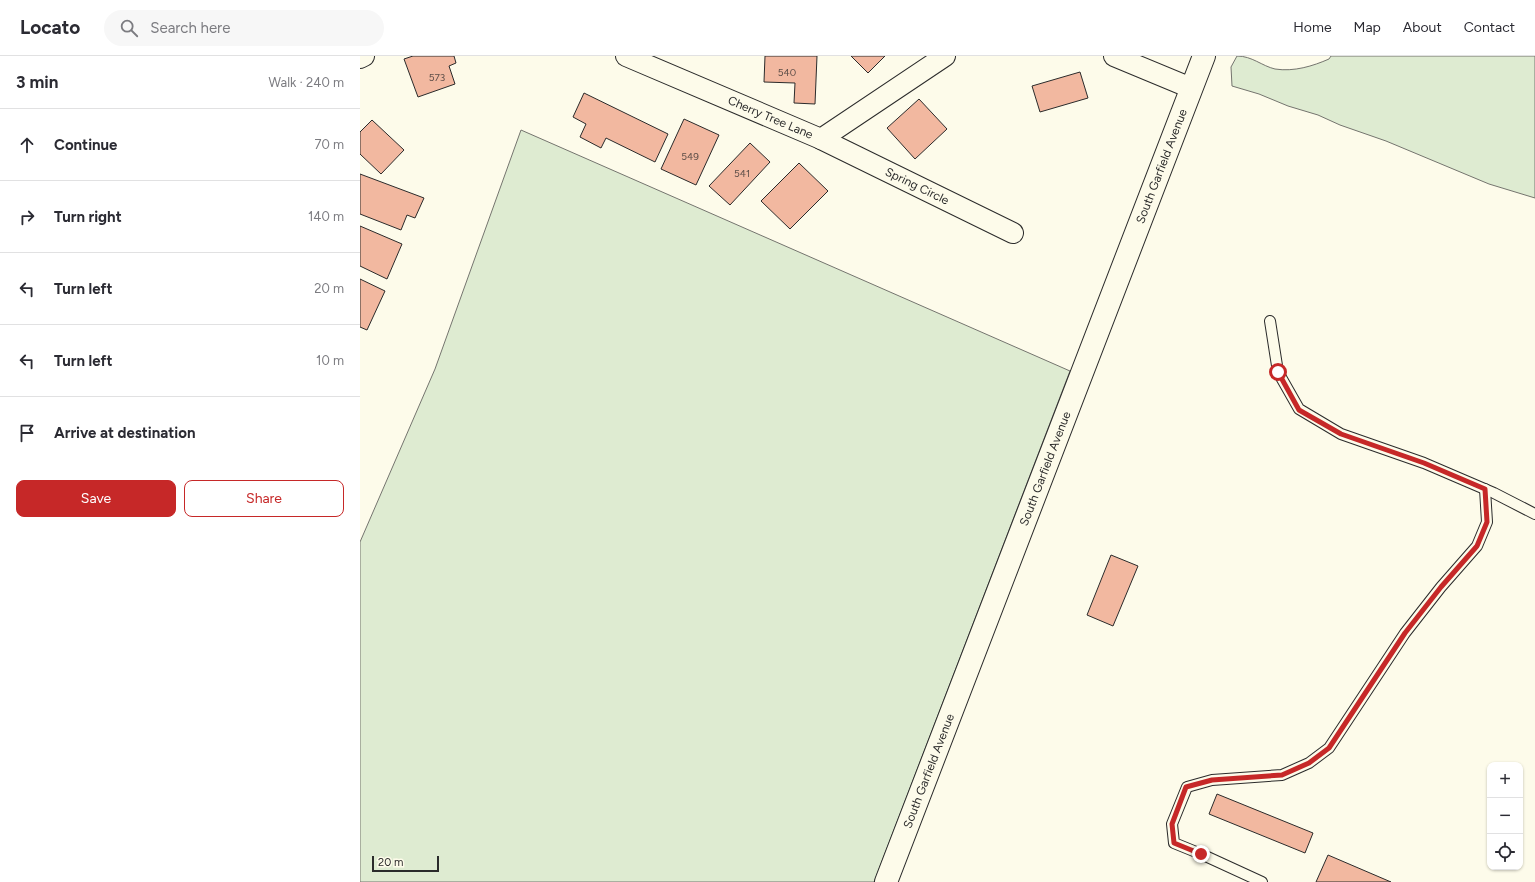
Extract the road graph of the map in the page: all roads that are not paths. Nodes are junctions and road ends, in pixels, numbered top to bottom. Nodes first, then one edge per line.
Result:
1 (364, 56) edge
2 (626, 56) edge
3 (945, 56) edge
4 (1114, 56) edge
5 (1204, 56) edge
6 (360, 58) edge
7 (1191, 88) junction
8 (821, 139) junction
9 (1013, 232) dead end
10 (1270, 322) dead end
11 (1485, 489) junction
12 (1535, 514) edge
13 (886, 882) edge
14 (1262, 882) edge

1 - 6 street
2 - 8 street, Cherry Tree Lane
3 - 8 street, Cherry Tree Lane
4 - 7 street
5 - 7 street, South Garfield Avenue
7 - 13 street, South Garfield Avenue
8 - 9 street, Spring Circle
10 - 11 lane
11 - 12 lane
11 - 14 lane

